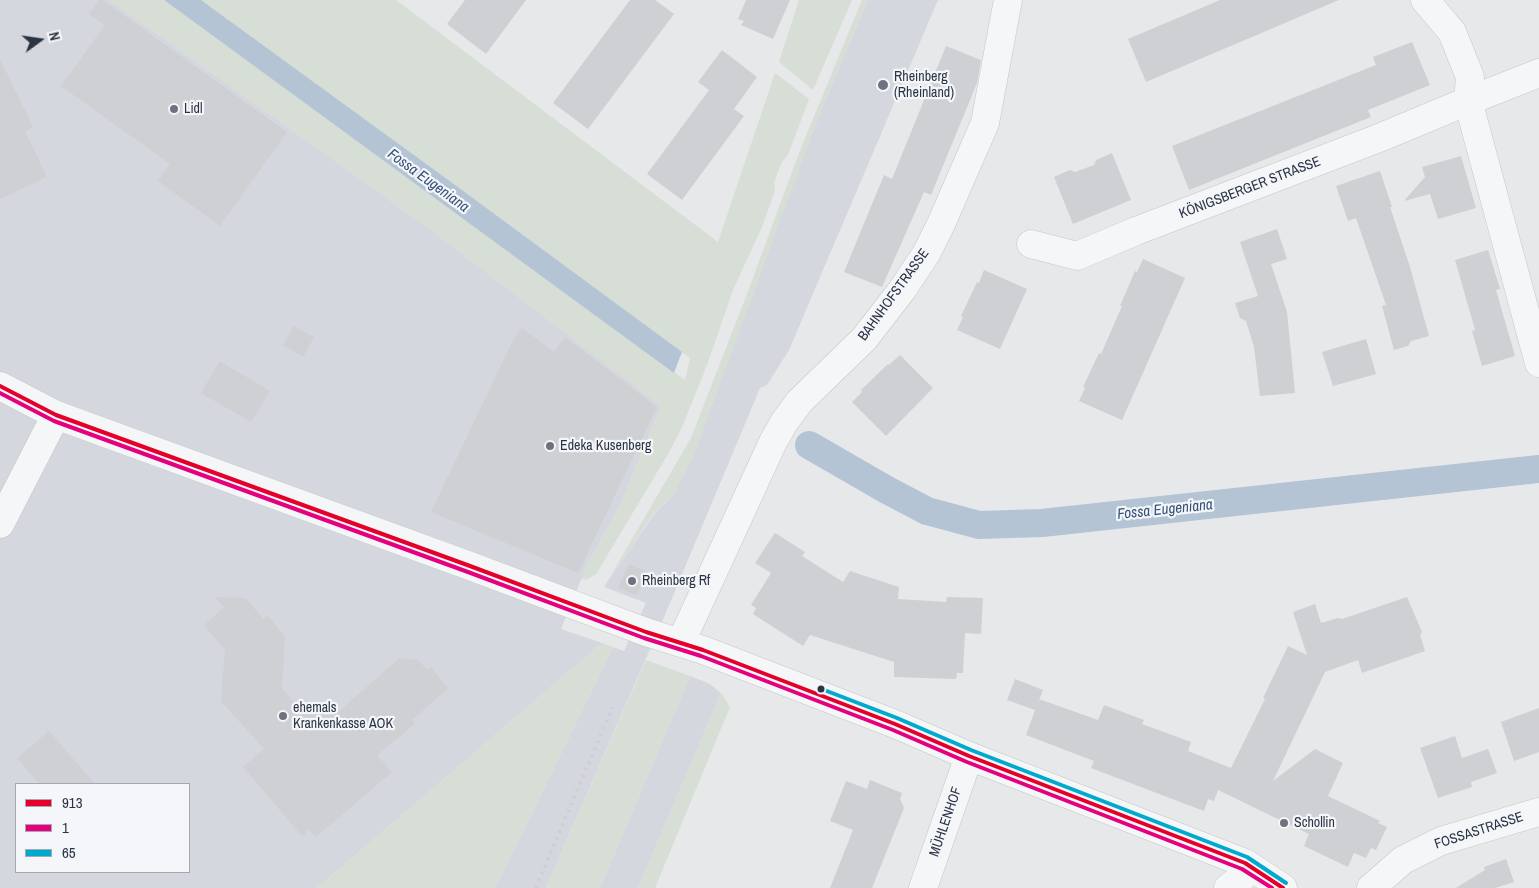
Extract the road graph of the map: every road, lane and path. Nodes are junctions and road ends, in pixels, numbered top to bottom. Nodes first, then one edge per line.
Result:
1 (1008, 0) edge
2 (1425, 0) edge
3 (1539, 73) edge
4 (1468, 101) junction
5 (1031, 244) dead end
6 (1539, 363) edge
7 (0, 386) edge
8 (56, 415) junction
9 (0, 524) edge
10 (681, 642) junction
11 (969, 756) junction
12 (1539, 812) edge
13 (1253, 869) junction
14 (923, 888) edge
15 (1228, 888) edge
16 (1283, 888) edge
17 (1371, 888) edge

1 - 10 street, BAHNHOFSTRASSE
2 - 4 street
3 - 4 street, KÖNIGSBERGER STRASSE
4 - 5 street, KÖNIGSBERGER STRASSE
4 - 6 street
7 - 8 street
8 - 9 street
8 - 10 street
10 - 11 street
11 - 13 street
11 - 14 street, MÜHLENHOF
12 - 17 street, FOSSASTRASSE
13 - 15 street
13 - 16 street

